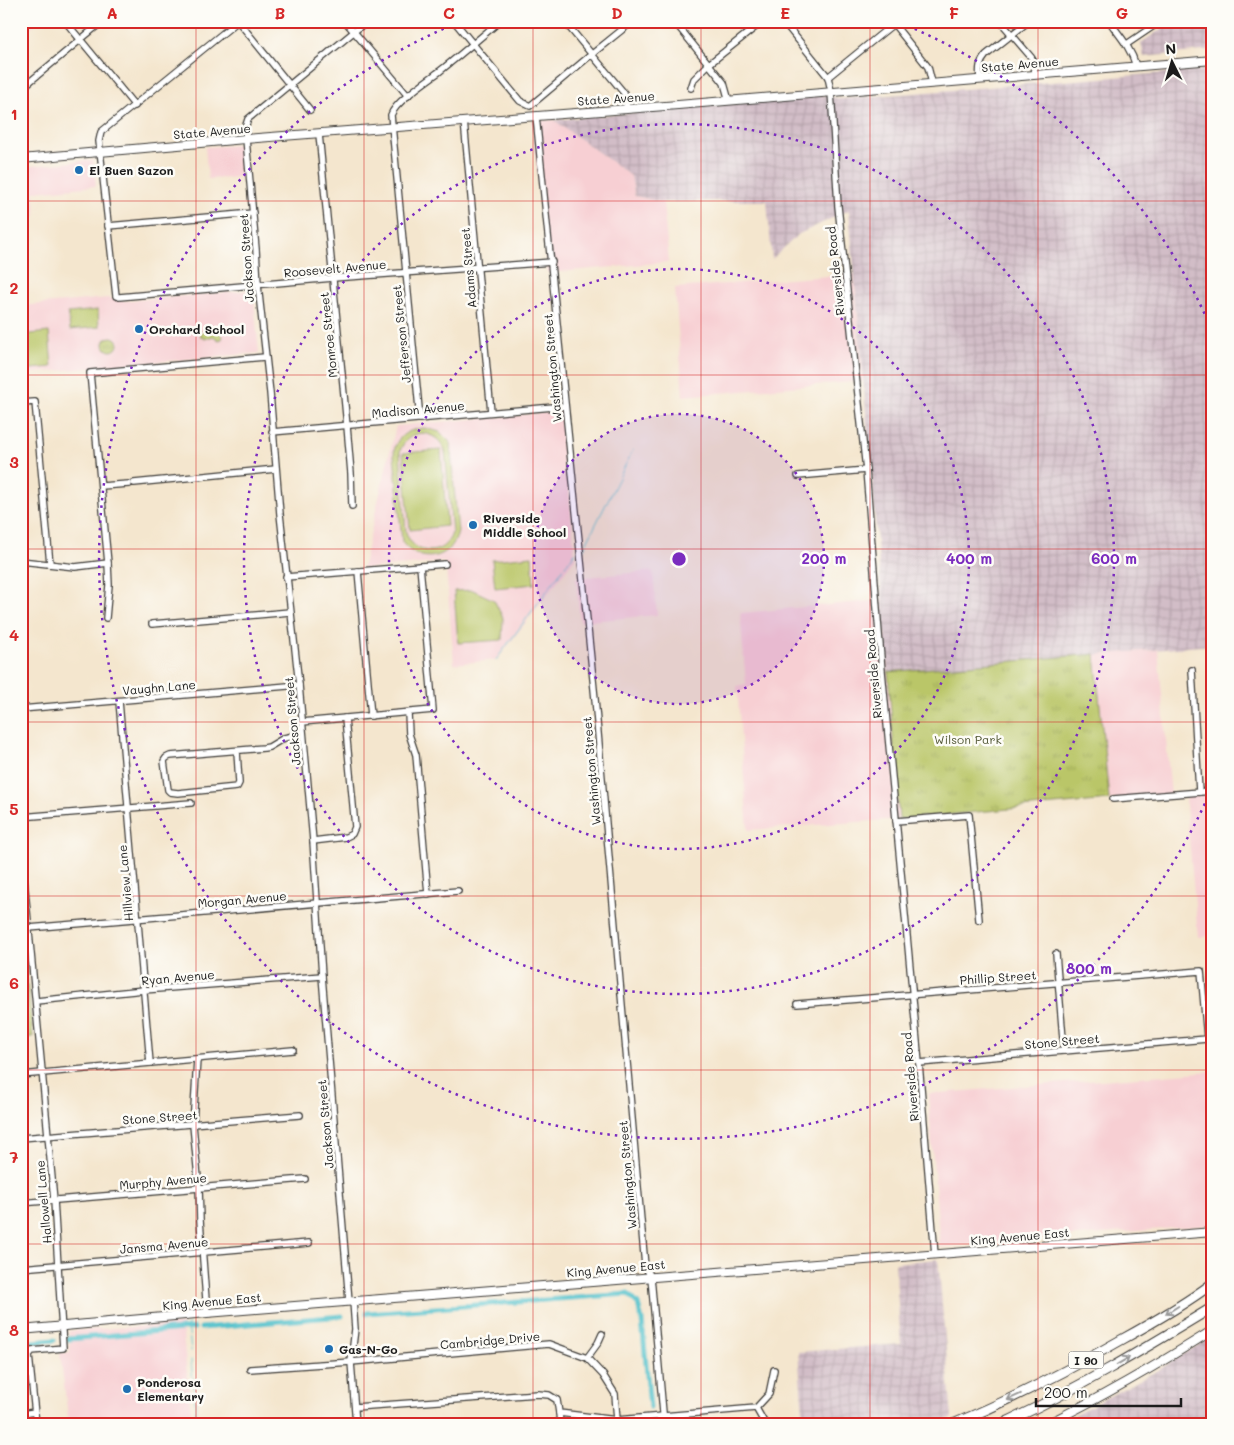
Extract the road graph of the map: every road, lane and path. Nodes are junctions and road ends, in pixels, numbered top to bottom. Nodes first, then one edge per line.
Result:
1 (65, 21) edge
2 (103, 21) edge
3 (238, 21) edge
4 (345, 21) edge
5 (367, 21) edge
6 (454, 21) edge
7 (500, 21) edge
8 (564, 21) edge
9 (633, 21) edge
10 (674, 21) edge
11 (763, 21) edge
12 (783, 21) edge
13 (1000, 21) edge
14 (1028, 21) edge
15 (1109, 21) edge
16 (1161, 21) edge
17 (894, 22) edge
18 (354, 33) junction
19 (1012, 36) junction
20 (80, 40) junction
21 (473, 44) junction
22 (1127, 44) junction
23 (592, 54) junction
24 (1213, 60) edge
25 (709, 64) junction
26 (1136, 66) junction
27 (1035, 74) junction
28 (828, 77) junction
29 (980, 79) junction
30 (932, 83) junction
31 (290, 85) junction
32 (691, 88) dead end
33 (21, 89) edge
34 (831, 91) junction
35 (408, 96) junction
36 (729, 101) junction
37 (135, 106) junction
38 (627, 108) junction
39 (310, 110) dead end
40 (536, 116) junction
41 (464, 121) junction
42 (392, 127) junction
43 (319, 134) junction
44 (245, 139) junction
45 (100, 152) junction
46 (21, 159) edge
47 (253, 213) junction
48 (108, 226) junction
49 (552, 262) junction
50 (478, 266) junction
51 (405, 272) junction
52 (333, 278) junction
53 (258, 285) junction
54 (265, 356) junction
55 (21, 403) edge
56 (565, 406) junction
57 (491, 412) junction
58 (420, 419) junction
59 (347, 426) junction
60 (272, 432) junction
61 (276, 470) junction
62 (866, 470) junction
63 (798, 476) dead end
64 (101, 486) junction
65 (352, 506) dead end
66 (21, 562) edge
67 (108, 563) junction
68 (50, 564) junction
69 (445, 564) dead end
70 (420, 566) junction
71 (358, 571) junction
72 (286, 576) junction
73 (290, 612) junction
74 (106, 618) dead end
75 (152, 624) dead end
76 (1192, 670) dead end
77 (299, 685) junction
78 (119, 701) junction
79 (21, 709) edge
80 (408, 713) junction
81 (371, 716) junction
82 (345, 718) junction
83 (302, 722) junction
84 (303, 734) junction
85 (237, 750) junction
86 (1213, 791) edge
87 (1199, 792) junction
88 (1113, 799) dead end
89 (191, 803) dead end
90 (128, 808) junction
91 (21, 817) edge
92 (896, 821) junction
93 (313, 841) junction
94 (21, 846) edge
95 (458, 891) dead end
96 (428, 894) junction
97 (316, 903) junction
98 (138, 919) junction
99 (979, 920) dead end
100 (29, 928) junction
101 (1056, 954) dead end
102 (322, 976) junction
103 (1058, 983) junction
104 (144, 990) junction
105 (912, 994) junction
106 (36, 1001) junction
107 (797, 1004) dead end
108 (1207, 1039) joint
109 (293, 1050) dead end
110 (1064, 1050) junction
111 (197, 1059) junction
112 (150, 1063) junction
113 (919, 1063) junction
114 (43, 1073) junction
115 (21, 1075) edge
116 (300, 1115) dead end
117 (193, 1125) junction
118 (47, 1136) junction
119 (21, 1138) edge
120 (306, 1179) dead end
121 (199, 1188) junction
122 (54, 1200) junction
123 (21, 1203) edge
124 (1213, 1232) edge
125 (309, 1243) dead end
126 (202, 1252) junction
127 (935, 1255) junction
128 (58, 1264) junction
129 (21, 1268) edge
130 (651, 1277) junction
131 (1213, 1283) edge
132 (351, 1301) junction
133 (1213, 1307) edge
134 (207, 1313) junction
135 (61, 1326) junction
136 (21, 1330) edge
137 (1213, 1330) edge
138 (602, 1334) dead end
139 (587, 1358) junction
140 (350, 1362) junction
141 (250, 1369) dead end
142 (774, 1370) dead end
143 (21, 1376) edge
144 (30, 1376) junction
145 (355, 1407) junction
146 (756, 1408) junction
147 (35, 1412) junction
148 (559, 1413) junction
149 (21, 1414) edge
150 (663, 1417) junction
151 (617, 1420) junction
152 (36, 1424) edge
153 (356, 1424) edge
154 (560, 1424) edge
155 (664, 1424) edge
156 (765, 1424) edge
157 (953, 1424) edge
158 (1002, 1424) edge
159 (1047, 1424) edge

1 - 20 street
2 - 20 street
3 - 31 street
3 - 37 street
4 - 18 street
5 - 18 street
6 - 21 street
7 - 21 street
8 - 23 street
9 - 23 street
10 - 25 street
11 - 25 street
12 - 28 street
13 - 19 street
14 - 19 street
15 - 22 street
16 - 22 street
17 - 28 street
17 - 30 street
18 - 31 street
18 - 35 street
19 - 27 street
19 - 29 street
20 - 33 street
20 - 37 street
21 - 23 street
21 - 35 street
22 - 26 street
23 - 38 street
24 - 26 main road, State Avenue
25 - 32 street
25 - 36 street
26 - 27 main road, State Avenue
27 - 29 main road, State Avenue
28 - 34 street, Riverside Road
29 - 30 main road, State Avenue
30 - 34 main road, State Avenue
31 - 39 street
31 - 44 street
34 - 36 main road, State Avenue
34 - 62 street, Riverside Road
35 - 42 street
36 - 38 main road, State Avenue
37 - 45 street
38 - 40 main road, State Avenue
40 - 41 main road, State Avenue
40 - 49 street, Washington Street
41 - 42 main road, State Avenue
41 - 50 street, Adams Street
42 - 43 main road, State Avenue
42 - 51 street, Jefferson Street
43 - 44 main road, State Avenue
43 - 52 street, Monroe Street
44 - 45 main road, State Avenue
44 - 47 street, Jackson Street
45 - 46 main road, State Avenue
45 - 48 street
47 - 48 street
47 - 53 street, Jackson Street
48 - 53 street, Roosevelt Avenue
49 - 50 street, Roosevelt Avenue
49 - 56 street, Washington Street
50 - 51 street, Roosevelt Avenue
50 - 57 street, Adams Street
51 - 52 street, Roosevelt Avenue
51 - 58 street, Jefferson Street
52 - 53 street, Roosevelt Avenue
52 - 59 street, Monroe Street
53 - 54 street, Jackson Street
54 - 60 street, Jackson Street
54 - 64 street
55 - 68 street
56 - 57 street, Madison Avenue
56 - 130 street, Washington Street
57 - 58 street, Madison Avenue
58 - 59 street, Madison Avenue
59 - 60 street, Madison Avenue
59 - 65 street, Monroe Street
60 - 61 street, Jackson Street
61 - 64 street
61 - 72 street, Jackson Street
62 - 63 street
62 - 92 street, Riverside Road
64 - 67 street
66 - 68 street
67 - 68 street
67 - 74 street
69 - 70 street
70 - 71 street
70 - 80 street
71 - 72 street
71 - 81 street
72 - 73 street, Jackson Street
73 - 75 street
73 - 77 street, Jackson Street
76 - 87 street
77 - 78 street, Vaughn Lane
77 - 83 street, Jackson Street
78 - 79 street, Vaughn Lane
78 - 90 street, Hillview Lane
80 - 81 street
80 - 96 street
81 - 82 street
82 - 83 street
82 - 93 street
83 - 84 street, Jackson Street
84 - 85 street
84 - 93 street, Jackson Street
85 - 85 street
86 - 87 street
87 - 88 street
89 - 90 street
90 - 91 street
90 - 98 street, Hillview Lane
92 - 99 street
92 - 105 street, Riverside Road
93 - 97 street, Jackson Street
94 - 100 street, Hallowell Lane
95 - 96 street, Morgan Avenue
96 - 97 street, Morgan Avenue
97 - 98 street, Morgan Avenue
97 - 102 street, Jackson Street
98 - 100 street, Morgan Avenue
98 - 104 street, Hillview Lane
100 - 106 street, Hallowell Lane
101 - 103 street
102 - 104 street, Ryan Avenue
102 - 132 street, Jackson Street
103 - 105 street, Phillip Street
103 - 108 street, Phillip Street
103 - 110 street
104 - 106 street, Ryan Avenue
104 - 112 street, Hillview Lane
105 - 107 street, Phillip Street
105 - 113 street, Riverside Road
106 - 114 street, Hallowell Lane
108 - 110 street, Stone Street
109 - 111 street
110 - 113 street, Stone Street
111 - 112 street
111 - 117 street
112 - 114 street
113 - 127 street, Riverside Road
114 - 115 street
114 - 118 street, Hallowell Lane
116 - 117 street, Stone Street
117 - 118 street, Stone Street
117 - 121 street
118 - 119 street, Stone Street
118 - 122 street, Hallowell Lane
120 - 121 street, Murphy Avenue
121 - 122 street, Murphy Avenue
121 - 126 street
122 - 123 street, Murphy Avenue
122 - 128 street, Hallowell Lane
124 - 127 main road, King Avenue East
125 - 126 street, Jansma Avenue
126 - 128 street, Jansma Avenue
126 - 134 street
127 - 130 main road, King Avenue East
128 - 129 street, Jansma Avenue
128 - 135 street, Hallowell Lane
130 - 132 main road, King Avenue East
130 - 150 street, Washington Street
131 -> 157 highway, I 90
132 - 134 main road, King Avenue East
132 - 140 street, Jackson Street
158 -> 133 highway, I 90
134 - 135 main road, King Avenue East
135 - 136 main road, King Avenue East
135 - 144 street, Hallowell Lane
137 - 159 main road
138 - 139 street
139 - 140 street, Cambridge Drive
139 - 151 street, Cambridge Drive
140 - 141 street, Cambridge Drive
140 - 145 street, Jackson Street
142 - 146 street
143 - 144 street
144 - 147 street
145 - 148 street
145 - 153 street, Jackson Street
146 - 150 street
146 - 156 street
147 - 149 street
147 - 152 street
148 - 151 street
148 - 154 street
150 - 151 street
150 - 155 street, Washington Street

